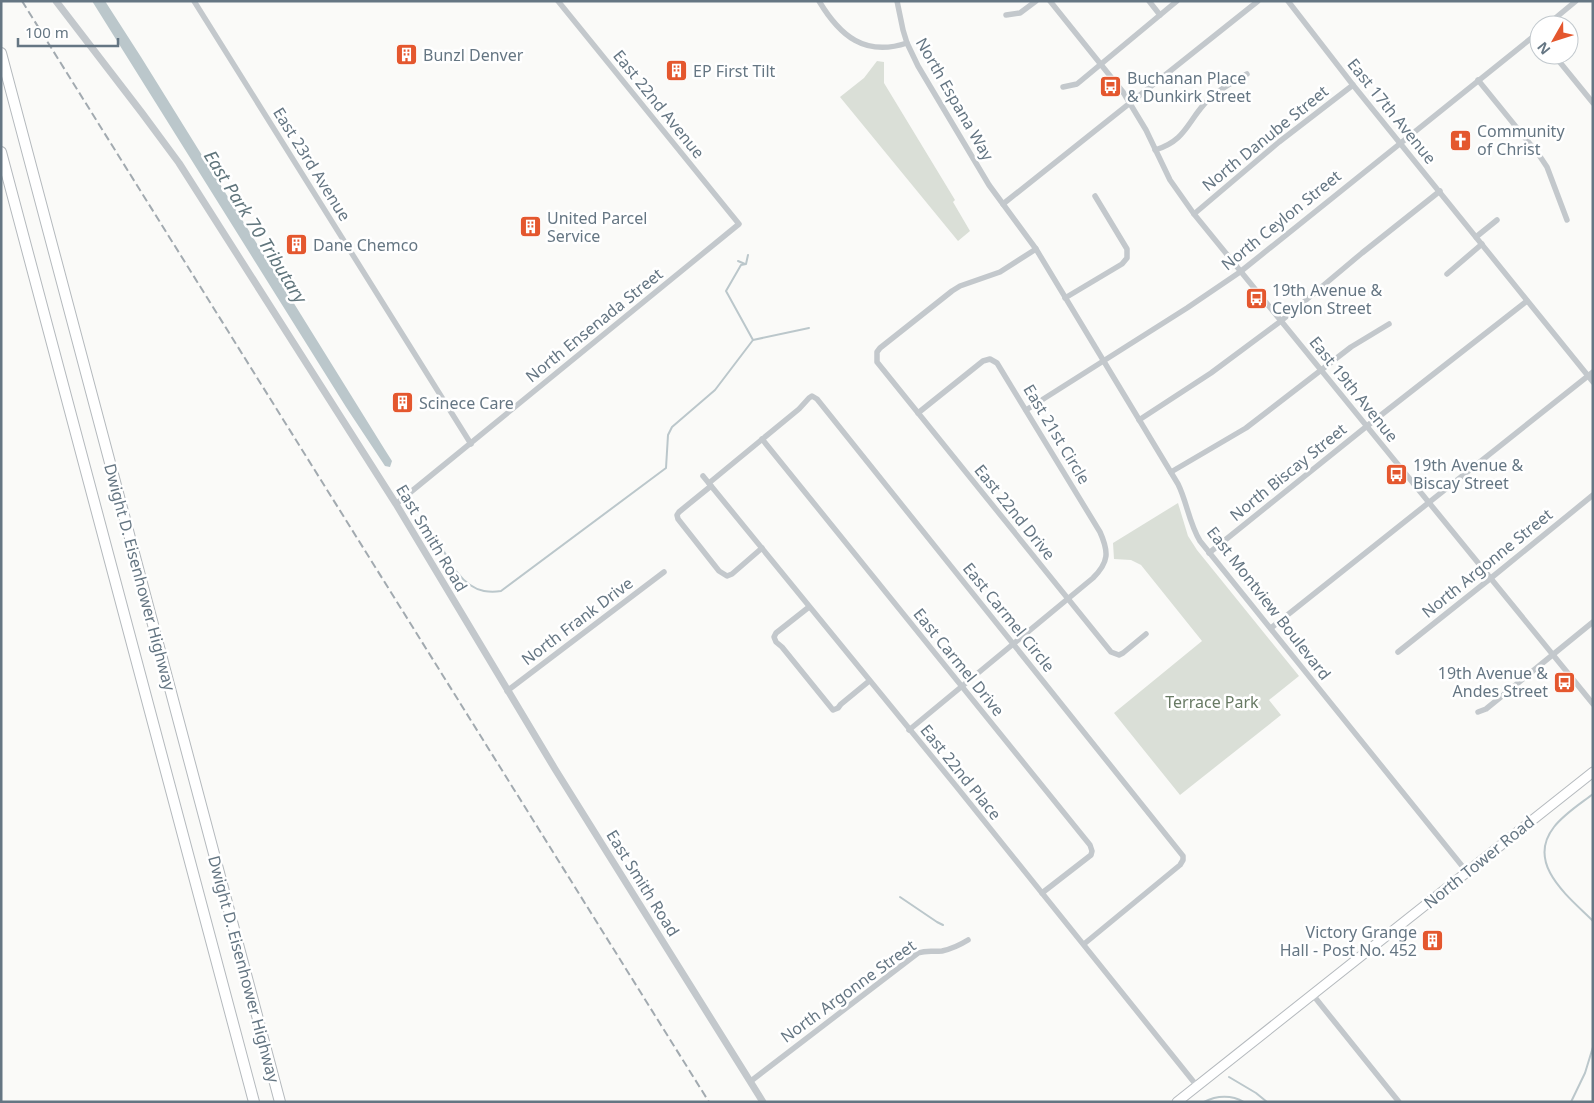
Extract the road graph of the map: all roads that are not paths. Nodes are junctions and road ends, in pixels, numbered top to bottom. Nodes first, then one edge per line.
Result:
1 (56, 1) edge
2 (194, 1) edge
3 (558, 1) edge
4 (819, 1) edge
5 (898, 1) edge
6 (1036, 1) edge
7 (1050, 1) edge
8 (1149, 1) edge
9 (1177, 1) edge
10 (1258, 1) edge
11 (1288, 1) edge
12 (1576, 1) edge
13 (1006, 15) dead end
14 (1160, 15) junction
15 (1559, 15) edge
16 (1529, 41) edge
17 (907, 44) junction
18 (1, 52) edge
19 (1101, 65) junction
20 (1562, 65) edge
21 (1247, 74) dead end
22 (1478, 80) junction
23 (1353, 85) junction
24 (1062, 87) dead end
25 (1129, 103) junction
26 (1593, 103) edge
27 (1400, 142) junction
28 (1155, 150) junction
29 (1, 152) edge
30 (1440, 191) junction
31 (1096, 196) dead end
32 (1003, 204) junction
33 (1194, 214) junction
34 (1497, 220) dead end
35 (1567, 220) dead end
36 (739, 224) joint
37 (1476, 237) junction
38 (1482, 244) junction
39 (1036, 250) junction
40 (1240, 272) junction
41 (1447, 274) dead end
42 (1065, 298) junction
43 (1527, 301) junction
44 (1281, 321) junction
45 (1389, 324) dead end
46 (1104, 362) junction
47 (1321, 370) junction
48 (1590, 374) edge
49 (1593, 382) edge
50 (1026, 410) junction
51 (918, 413) junction
52 (1139, 420) junction
53 (1367, 426) junction
54 (762, 439) junction
55 (471, 444) junction
56 (1171, 472) junction
57 (703, 476) dead end
58 (710, 484) junction
59 (1593, 495) edge
60 (1428, 503) junction
61 (396, 504) junction
62 (762, 548) junction
63 (1209, 553) junction
64 (664, 572) dead end
65 (1491, 578) junction
66 (1068, 599) junction
67 (809, 607) junction
68 (1593, 622) edge
69 (1271, 628) junction
70 (1146, 634) dead end
71 (1013, 645) junction
72 (1398, 652) dead end
73 (1554, 655) junction
74 (869, 681) junction
75 (962, 687) junction
76 (507, 691) junction
77 (1593, 704) edge
78 (1478, 712) dead end
79 (909, 730) junction
80 (1593, 772) edge
81 (1467, 872) junction
82 (1042, 893) junction
83 (968, 940) dead end
84 (1084, 944) junction
85 (1313, 995) junction
86 (751, 1081) junction
87 (1197, 1086) junction
88 (254, 1102) edge
89 (280, 1102) edge
90 (763, 1102) edge
91 (1177, 1102) edge
92 (1399, 1102) edge

1 - 61 street, East Smith Road
2 - 55 street, East 23rd Avenue
3 - 36 street, East 22nd Avenue
4 - 17 street
5 - 17 street, North Espana Way
6 - 13 street
7 - 19 street, East 19th Avenue
8 - 14 street
9 - 14 street
10 - 25 street
11 - 23 street, East 17th Avenue
12 - 15 street
14 - 19 street
16 - 22 street, North Ceylon Street
17 - 32 street, North Espana Way
18 - 89 highway, Dwight D. Eisenhower Highway
19 - 24 street
19 - 25 street, East 19th Avenue
20 - 26 street
21 - 28 street
22 - 27 street, North Ceylon Street
22 - 35 street
23 - 27 street, East 17th Avenue
23 - 33 street, North Danube Street
25 - 28 street, East 19th Avenue
25 - 32 street
27 - 30 street, East 17th Avenue
27 - 40 street, North Ceylon Street
28 - 33 street, East 19th Avenue
29 - 88 highway, Dwight D. Eisenhower Highway
30 - 37 street, East 17th Avenue
30 - 44 street
31 - 42 street
32 - 39 street, East Montview Boulevard
33 - 40 street, East 19th Avenue
34 - 37 street
36 - 55 street, North Ensenada Street
37 - 38 street, East 17th Avenue
38 - 41 street
38 - 43 street, East 17th Avenue
39 - 42 street, East Montview Boulevard
39 - 51 street, East 22nd Drive
40 - 44 street, East 19th Avenue
40 - 46 street, North Ceylon Street
42 - 46 street, East Montview Boulevard
43 - 48 street, East 17th Avenue
43 - 53 street, North Biscay Street
44 - 47 street, East 19th Avenue
44 - 52 street
45 - 47 street
46 - 50 street, North Ceylon Street
46 - 52 street, East Montview Boulevard
47 - 53 street, East 19th Avenue
47 - 56 street
48 - 49 street, East 17th Avenue
48 - 60 street
50 - 51 street, East 21st Circle
50 - 66 street, East 21st Circle
51 - 66 street, East 22nd Drive
52 - 56 street, East Montview Boulevard
53 - 60 street, East 19th Avenue
53 - 63 street, North Biscay Street
54 - 58 street, East Carmel Circle
54 - 71 street, East Carmel Circle
54 - 75 street, East Carmel Drive
55 - 61 street, North Ensenada Street
56 - 63 street, East Montview Boulevard
57 - 58 street, East 22nd Place
58 - 62 street, East 22nd Place
58 - 62 street, East Carmel Circle
59 - 65 street, North Argonne Street
60 - 65 street, East 19th Avenue
60 - 69 street
61 - 76 street, East Smith Road
62 - 67 street, East 22nd Place
63 - 69 street, East Montview Boulevard
64 - 76 street, North Frank Drive
65 - 72 street, North Argonne Street
65 - 73 street, East 19th Avenue
66 - 70 street, East 22nd Drive
66 - 71 street, East 21st Circle
67 - 74 street, East 22nd Place
67 - 74 street
68 - 73 street
69 - 81 street, East Montview Boulevard
71 - 75 street, East 21st Circle
71 - 84 street, East Carmel Circle
73 - 77 street, East 19th Avenue
73 - 78 street
74 - 79 street, East 22nd Place
75 - 79 street, East 21st Circle
75 - 82 street, East Carmel Drive
76 - 86 street, East Smith Road
79 - 82 street, East 22nd Place
80 - 81 main road, North Tower Road
81 - 85 main road, North Tower Road
82 - 84 street, East 22nd Place
83 - 86 street, North Argonne Street
84 - 87 street, East 22nd Place
85 - 87 main road, North Tower Road
85 - 92 street
86 - 90 street, East Smith Road
87 - 91 main road, North Tower Road

